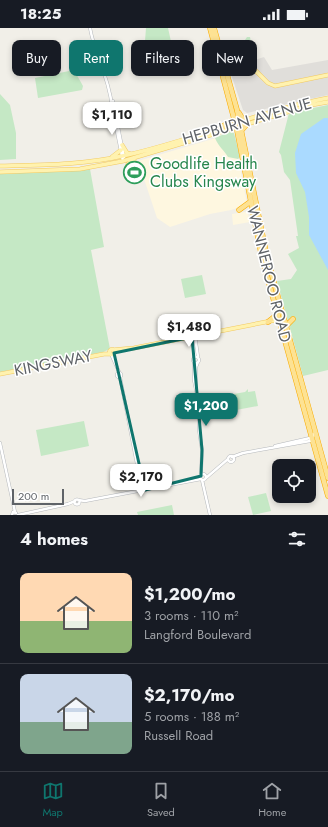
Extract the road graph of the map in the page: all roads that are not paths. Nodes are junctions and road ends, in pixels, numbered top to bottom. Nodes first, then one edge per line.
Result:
1 (90, 28) edge
2 (210, 28) edge
3 (214, 28) edge
4 (214, 40) edge
5 (216, 40) edge
6 (257, 73) edge
7 (224, 76) edge
8 (225, 76) edge
9 (328, 76) edge
10 (328, 98) edge
11 (328, 102) edge
12 (236, 110) junction
13 (114, 112) junction
14 (247, 122) junction
15 (237, 127) junction
16 (220, 128) joint
17 (122, 146) junction
18 (120, 150) junction
19 (245, 151) junction
20 (131, 154) junction
21 (123, 156) junction
22 (138, 158) junction
23 (107, 159) junction
24 (124, 161) junction
25 (243, 161) junction
26 (116, 163) junction
27 (0, 166) edge
28 (0, 172) edge
29 (251, 181) junction
30 (250, 202) junction
31 (251, 208) junction
32 (240, 210) dead end
33 (262, 236) junction
34 (277, 292) junction
35 (272, 295) junction
36 (278, 314) junction
37 (293, 319) dead end
38 (282, 320) junction
39 (268, 322) junction
40 (286, 326) junction
41 (193, 336) junction
42 (112, 353) junction
43 (197, 357) junction
44 (194, 362) junction
45 (198, 362) junction
46 (0, 373) edge
47 (196, 388) junction
48 (316, 433) junction
49 (310, 440) junction
50 (0, 442) edge
51 (318, 443) junction
52 (233, 458) junction
53 (228, 459) junction
54 (230, 462) junction
55 (224, 464) junction
56 (203, 477) junction
57 (328, 478) edge
58 (145, 490) junction
59 (328, 496) edge
60 (15, 514) edge
61 (8, 515) edge
62 (210, 515) edge

1 - 13 street
2 - 4 highway, WANNEROO ROAD
3 - 5 highway, WANNEROO ROAD
6 - 9 main road
7 - 15 highway, WANNEROO ROAD
8 - 12 highway, WANNEROO ROAD
10 - 14 main road, HEPBURN AVENUE
11 - 14 main road, HEPBURN AVENUE
12 - 14 highway
12 - 15 highway, WANNEROO ROAD
13 - 17 street
13 - 18 street
14 - 15 highway
14 - 15 main road, HEPBURN AVENUE
15 - 16 highway
15 - 19 highway, WANNEROO ROAD
15 - 22 main road, HEPBURN AVENUE
15 - 25 highway, WANNEROO ROAD
16 - 20 main road, HEPBURN AVENUE
17 - 20 main road
17 - 21 street
18 - 21 street
18 - 23 main road
19 - 25 highway
19 - 29 highway, WANNEROO ROAD
20 - 21 main road, HEPBURN AVENUE
21 - 23 main road, HEPBURN AVENUE
21 - 24 street
22 - 24 main road, HEPBURN AVENUE
22 - 26 main road
23 - 27 main road, HEPBURN AVENUE
24 - 26 main road, HEPBURN AVENUE
25 - 30 highway, WANNEROO ROAD
26 - 28 main road, HEPBURN AVENUE
29 - 31 highway
29 - 33 highway, WANNEROO ROAD
30 - 31 highway, WANNEROO ROAD
30 - 32 highway
31 - 33 highway
31 - 35 highway, WANNEROO ROAD
33 - 34 highway, WANNEROO ROAD
34 - 35 highway
34 - 38 highway, WANNEROO ROAD
35 - 36 highway, WANNEROO ROAD
36 - 38 highway, WANNEROO ROAD
36 - 39 highway
37 - 40 highway
38 - 39 main road, KINGSWAY
38 - 40 highway, WANNEROO ROAD
38 - 49 highway, WANNEROO ROAD
39 - 41 main road, KINGSWAY
40 - 48 highway, WANNEROO ROAD
41 - 42 main road, KINGSWAY
41 - 43 street
42 - 46 main road, KINGSWAY
42 - 58 street
43 - 44 street
43 - 45 street
44 - 45 street
44 - 47 street
45 - 47 street
47 - 56 street
48 - 49 street
48 - 51 highway, WANNEROO ROAD
49 - 51 street
49 - 52 street
49 - 59 highway, WANNEROO ROAD
50 - 60 street
51 - 57 highway, WANNEROO ROAD
52 - 53 street
52 - 54 street
53 - 54 street
53 - 55 street
54 - 55 street
55 - 56 street
56 - 58 street
56 - 62 street
58 - 60 street
60 - 61 street

